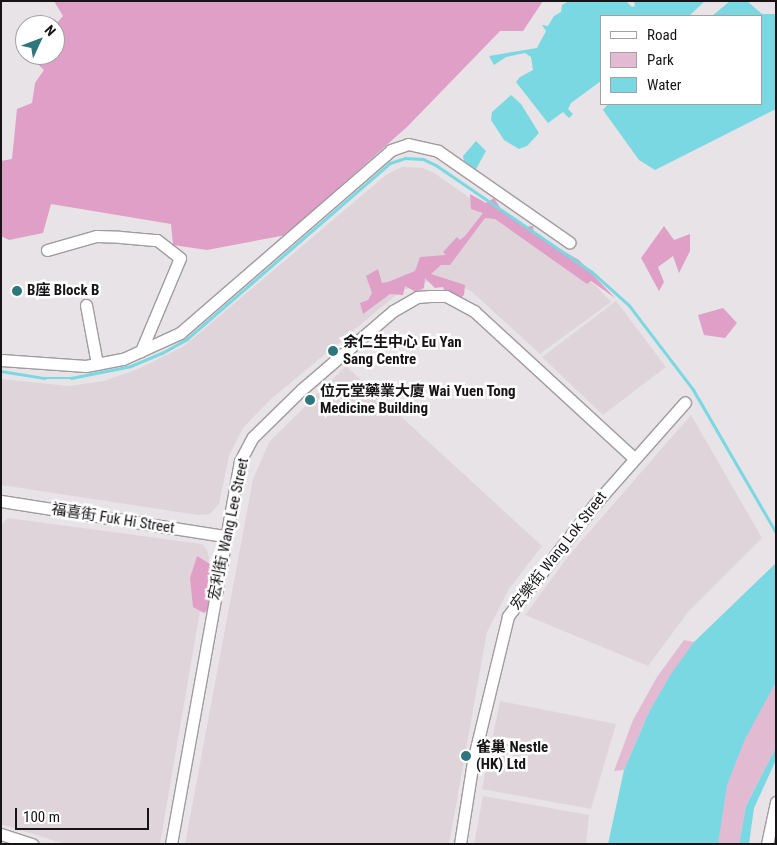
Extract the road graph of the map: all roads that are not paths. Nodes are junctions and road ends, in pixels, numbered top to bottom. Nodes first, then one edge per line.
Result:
1 (569, 242) dead end
2 (47, 250) dead end
3 (86, 305) dead end
4 (141, 351) junction
5 (1, 360) edge
6 (97, 364) junction
7 (685, 402) dead end
8 (634, 458) junction
9 (1, 501) edge
10 (226, 536) junction
11 (776, 802) edge
12 (1, 834) edge
13 (32, 844) edge
14 (171, 844) edge
15 (460, 844) edge
16 (767, 844) edge

1 - 4 street
2 - 4 street
3 - 6 street
4 - 6 street
5 - 6 street
7 - 8 street, 宏樂街 Wang Lok Street
8 - 10 street, 宏利街 Wang Lee Street
8 - 15 street, 宏樂街 Wang Lok Street
9 - 10 street, 福喜街 Fuk Hi Street
10 - 14 street, 宏利街 Wang Lee Street
11 - 16 street
12 - 13 street

